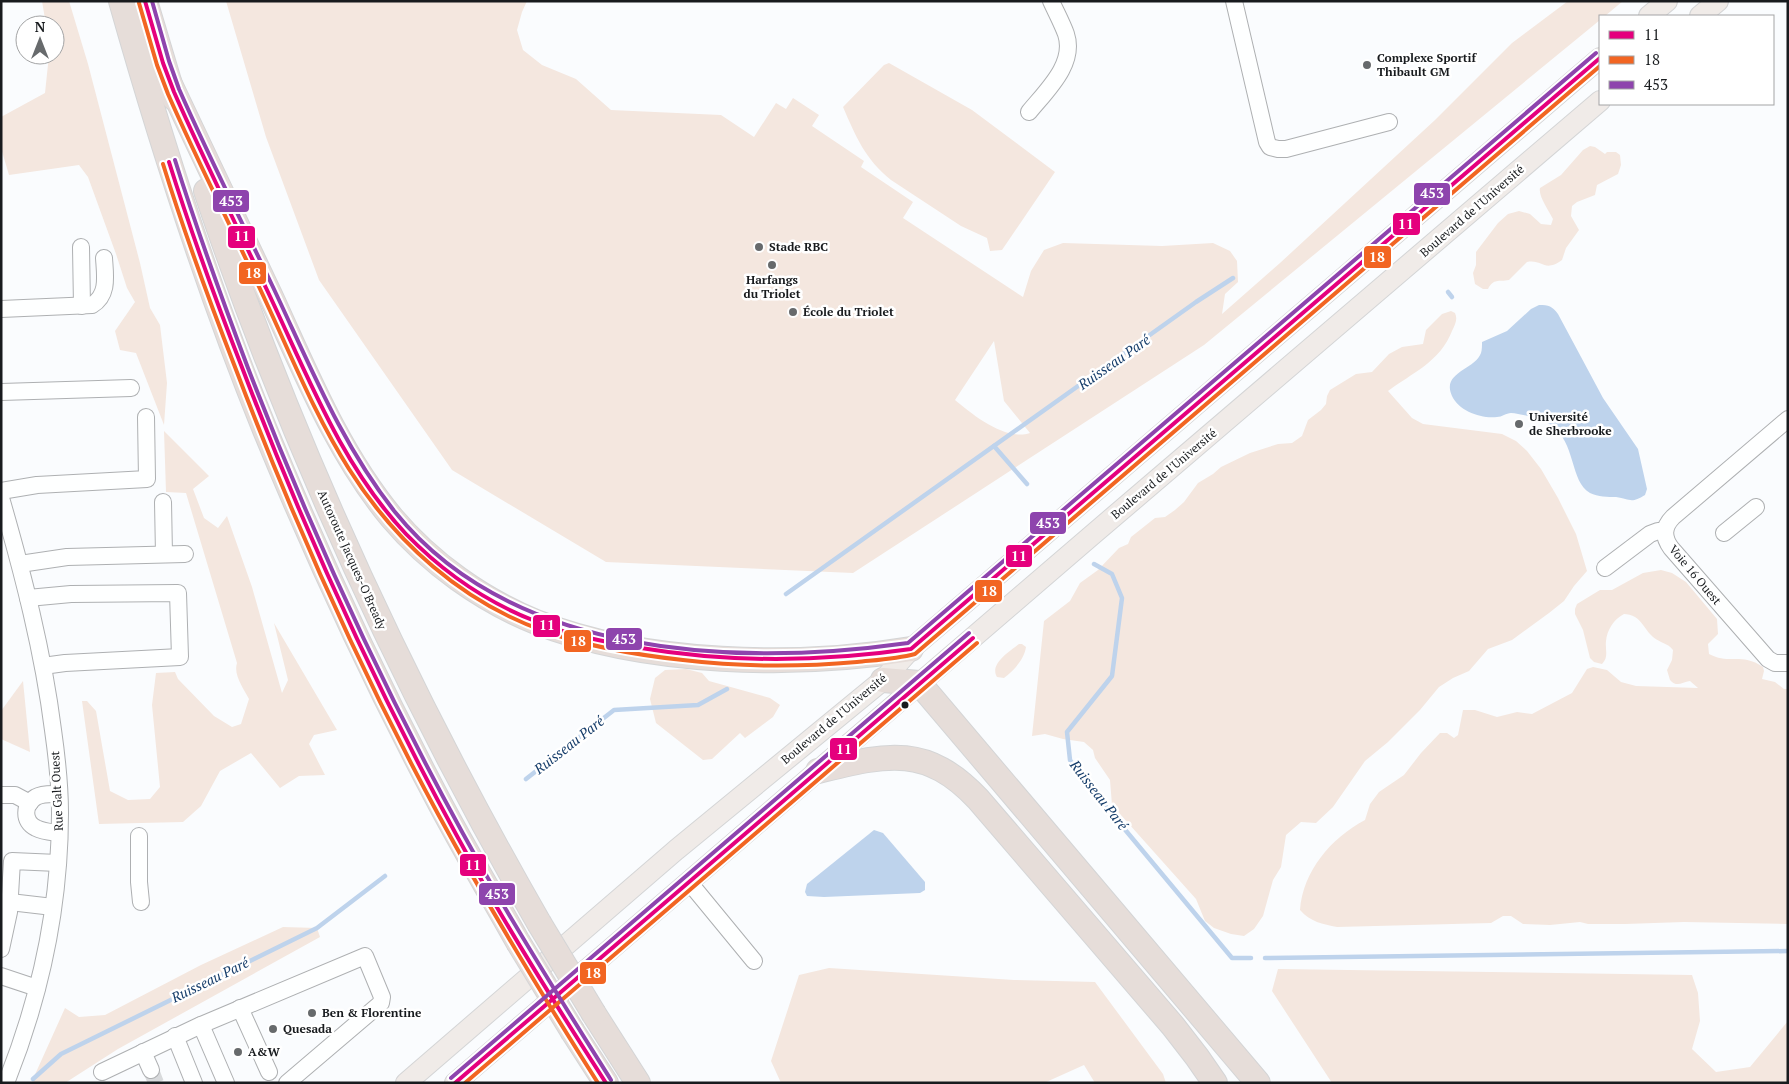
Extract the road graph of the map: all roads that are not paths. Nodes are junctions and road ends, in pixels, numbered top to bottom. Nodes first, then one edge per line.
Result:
1 (121, 1) edge
2 (145, 1) edge
3 (1050, 1) edge
4 (1234, 1) edge
5 (1667, 1) edge
6 (1718, 1) edge
7 (1650, 15) edge
8 (1701, 15) edge
9 (1599, 59) edge
10 (169, 82) junction
11 (1599, 102) edge
12 (1029, 112) dead end
13 (1389, 122) dead end
14 (81, 247) dead end
15 (104, 258) dead end
16 (82, 306) junction
17 (1, 309) edge
18 (131, 388) dead end
19 (1, 392) edge
20 (146, 417) dead end
21 (1785, 426) edge
22 (1, 491) edge
23 (1, 498) edge
24 (163, 502) dead end
25 (1756, 507) dead end
26 (1665, 532) junction
27 (1724, 534) dead end
28 (164, 554) junction
29 (185, 554) dead end
30 (20, 564) junction
31 (1605, 568) dead end
32 (28, 598) junction
33 (911, 649) junction
34 (1788, 663) edge
35 (43, 666) junction
36 (883, 680) junction
37 (919, 683) junction
38 (818, 771) junction
39 (1, 794) edge
40 (60, 794) junction
41 (30, 803) junction
42 (60, 833) junction
43 (139, 836) dead end
44 (7, 861) edge
45 (58, 863) junction
46 (688, 882) junction
47 (10, 902) junction
48 (141, 902) dead end
49 (53, 907) junction
50 (2, 944) edge
51 (754, 961) dead end
52 (1, 976) edge
53 (37, 988) junction
54 (240, 1008) junction
55 (201, 1025) junction
56 (175, 1036) junction
57 (143, 1052) junction
58 (151, 1070) tunnel mouth
59 (102, 1072) dead end
60 (268, 1072) dead end
61 (6, 1083) edge
62 (194, 1083) edge
63 (226, 1083) edge
64 (288, 1083) edge
65 (406, 1083) edge
66 (456, 1083) edge
67 (606, 1083) edge
68 (638, 1083) edge
69 (1215, 1083) edge
70 (1258, 1083) edge

1 - 67 highway, bridge
2 - 10 highway, Autoroute Jacques-O'Bready
3 - 12 street
4 - 13 street
5 - 7 main road
6 - 8 main road
9 - 33 main road, Boulevard de l'Université
10 - 33 highway
10 - 68 highway, Autoroute Jacques-O'Bready, bridge
11 - 37 main road, Boulevard de l'Université
14 - 16 street
15 - 16 street
16 - 17 street
18 - 19 street
20 - 22 street
21 - 26 street, Voie 16 Ouest
23 - 30 street, Rue Galt Ouest
24 - 28 street
25 - 27 street
26 - 31 street
26 - 34 street, Voie 16 Ouest
28 - 29 street
28 - 30 street
30 - 32 street, Rue Galt Ouest
32 - 35 street, Rue Galt Ouest
32 - 35 street
33 - 36 main road, Boulevard de l'Université
35 - 40 street, Rue Galt Ouest
36 - 37 highway
36 - 65 main road, Boulevard de l'Université
37 - 38 main road, Boulevard de l'Université
37 - 70 highway
38 - 46 main road, Boulevard de l'Université
38 - 69 highway
39 - 41 street
40 - 41 street
40 - 42 street, Rue Galt Ouest
41 - 42 street
42 - 45 street, Rue Galt Ouest
43 - 48 street
44 - 45 street
44 - 47 street
45 - 49 street, Rue Galt Ouest
46 - 51 street
46 - 66 main road, Boulevard de l'Université
47 - 49 street
47 - 50 street
49 - 53 street, Rue Galt Ouest
52 - 53 street
53 - 61 street, Rue Galt Ouest
54 - 55 street
54 - 60 street
54 - 64 street
55 - 56 street
55 - 63 street
56 - 57 street
56 - 62 street
57 - 58 street
57 - 59 street

